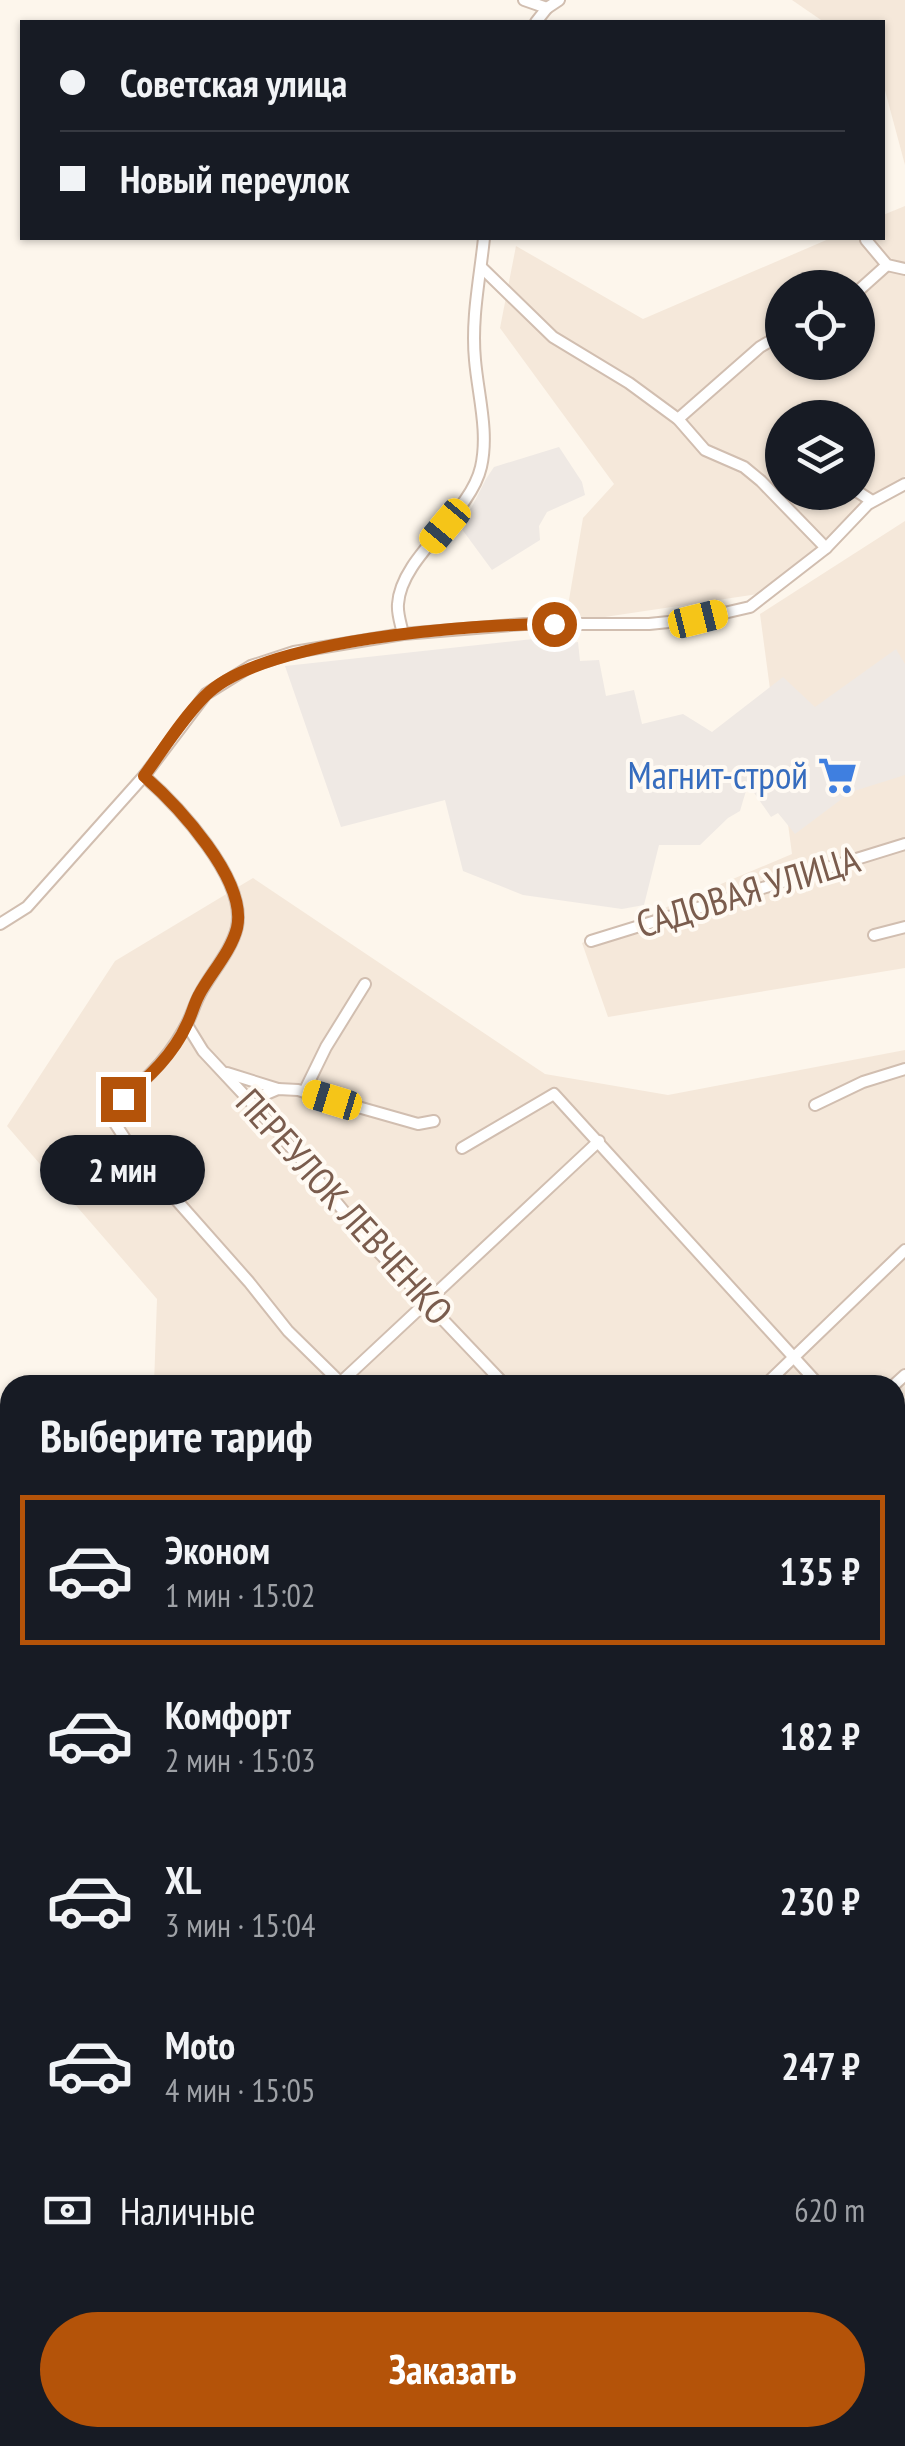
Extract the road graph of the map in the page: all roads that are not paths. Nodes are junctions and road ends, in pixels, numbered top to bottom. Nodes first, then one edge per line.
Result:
1 (524, 0) edge
2 (559, 0) edge
3 (546, 8) junction
4 (537, 20) edge
5 (484, 240) edge
6 (866, 240) dead end
7 (887, 265) junction
8 (481, 267) junction
9 (905, 268) edge
10 (875, 276) edge
11 (765, 344) edge
12 (678, 420) junction
13 (905, 484) edge
14 (875, 499) edge
15 (863, 510) edge
16 (826, 548) junction
17 (402, 634) junction
18 (144, 776) junction
19 (905, 844) edge
20 (0, 924) edge
21 (905, 926) edge
22 (874, 934) dead end
23 (591, 941) dead end
24 (366, 984) dead end
25 (187, 1025) junction
26 (905, 1068) edge
27 (222, 1070) junction
28 (278, 1089) junction
29 (304, 1092) junction
30 (815, 1105) dead end
31 (263, 1114) junction
32 (434, 1121) dead end
33 (599, 1142) junction
34 (462, 1148) dead end
35 (905, 1250) edge
36 (426, 1302) junction
37 (796, 1358) junction
38 (333, 1375) edge
39 (351, 1375) edge
40 (496, 1375) edge
41 (776, 1375) edge
42 (810, 1375) edge

1 - 3 street
2 - 3 street
3 - 4 street
5 - 8 street
6 - 7 street
7 - 9 street
7 - 10 street
8 - 12 street
8 - 17 street
11 - 12 street
12 - 16 street
13 - 14 street
15 - 16 street
16 - 17 street
17 - 18 street
18 - 20 street
18 - 25 street
19 - 23 street, САДОВАЯ УЛИЦА
21 - 22 street
24 - 29 street
25 - 27 street, ПЕРЕУЛОК ЛЕВЧЕНКО
25 - 38 street
26 - 30 street
27 - 28 street
27 - 31 street, ПЕРЕУЛОК ЛЕВЧЕНКО
28 - 29 street
28 - 31 street
29 - 32 street
31 - 36 street, ПЕРЕУЛОК ЛЕВЧЕНКО
33 - 34 street
33 - 36 street
33 - 37 street
35 - 37 street
36 - 39 street
36 - 40 street, ПЕРЕУЛОК ЛЕВЧЕНКО
37 - 41 street
37 - 42 street

